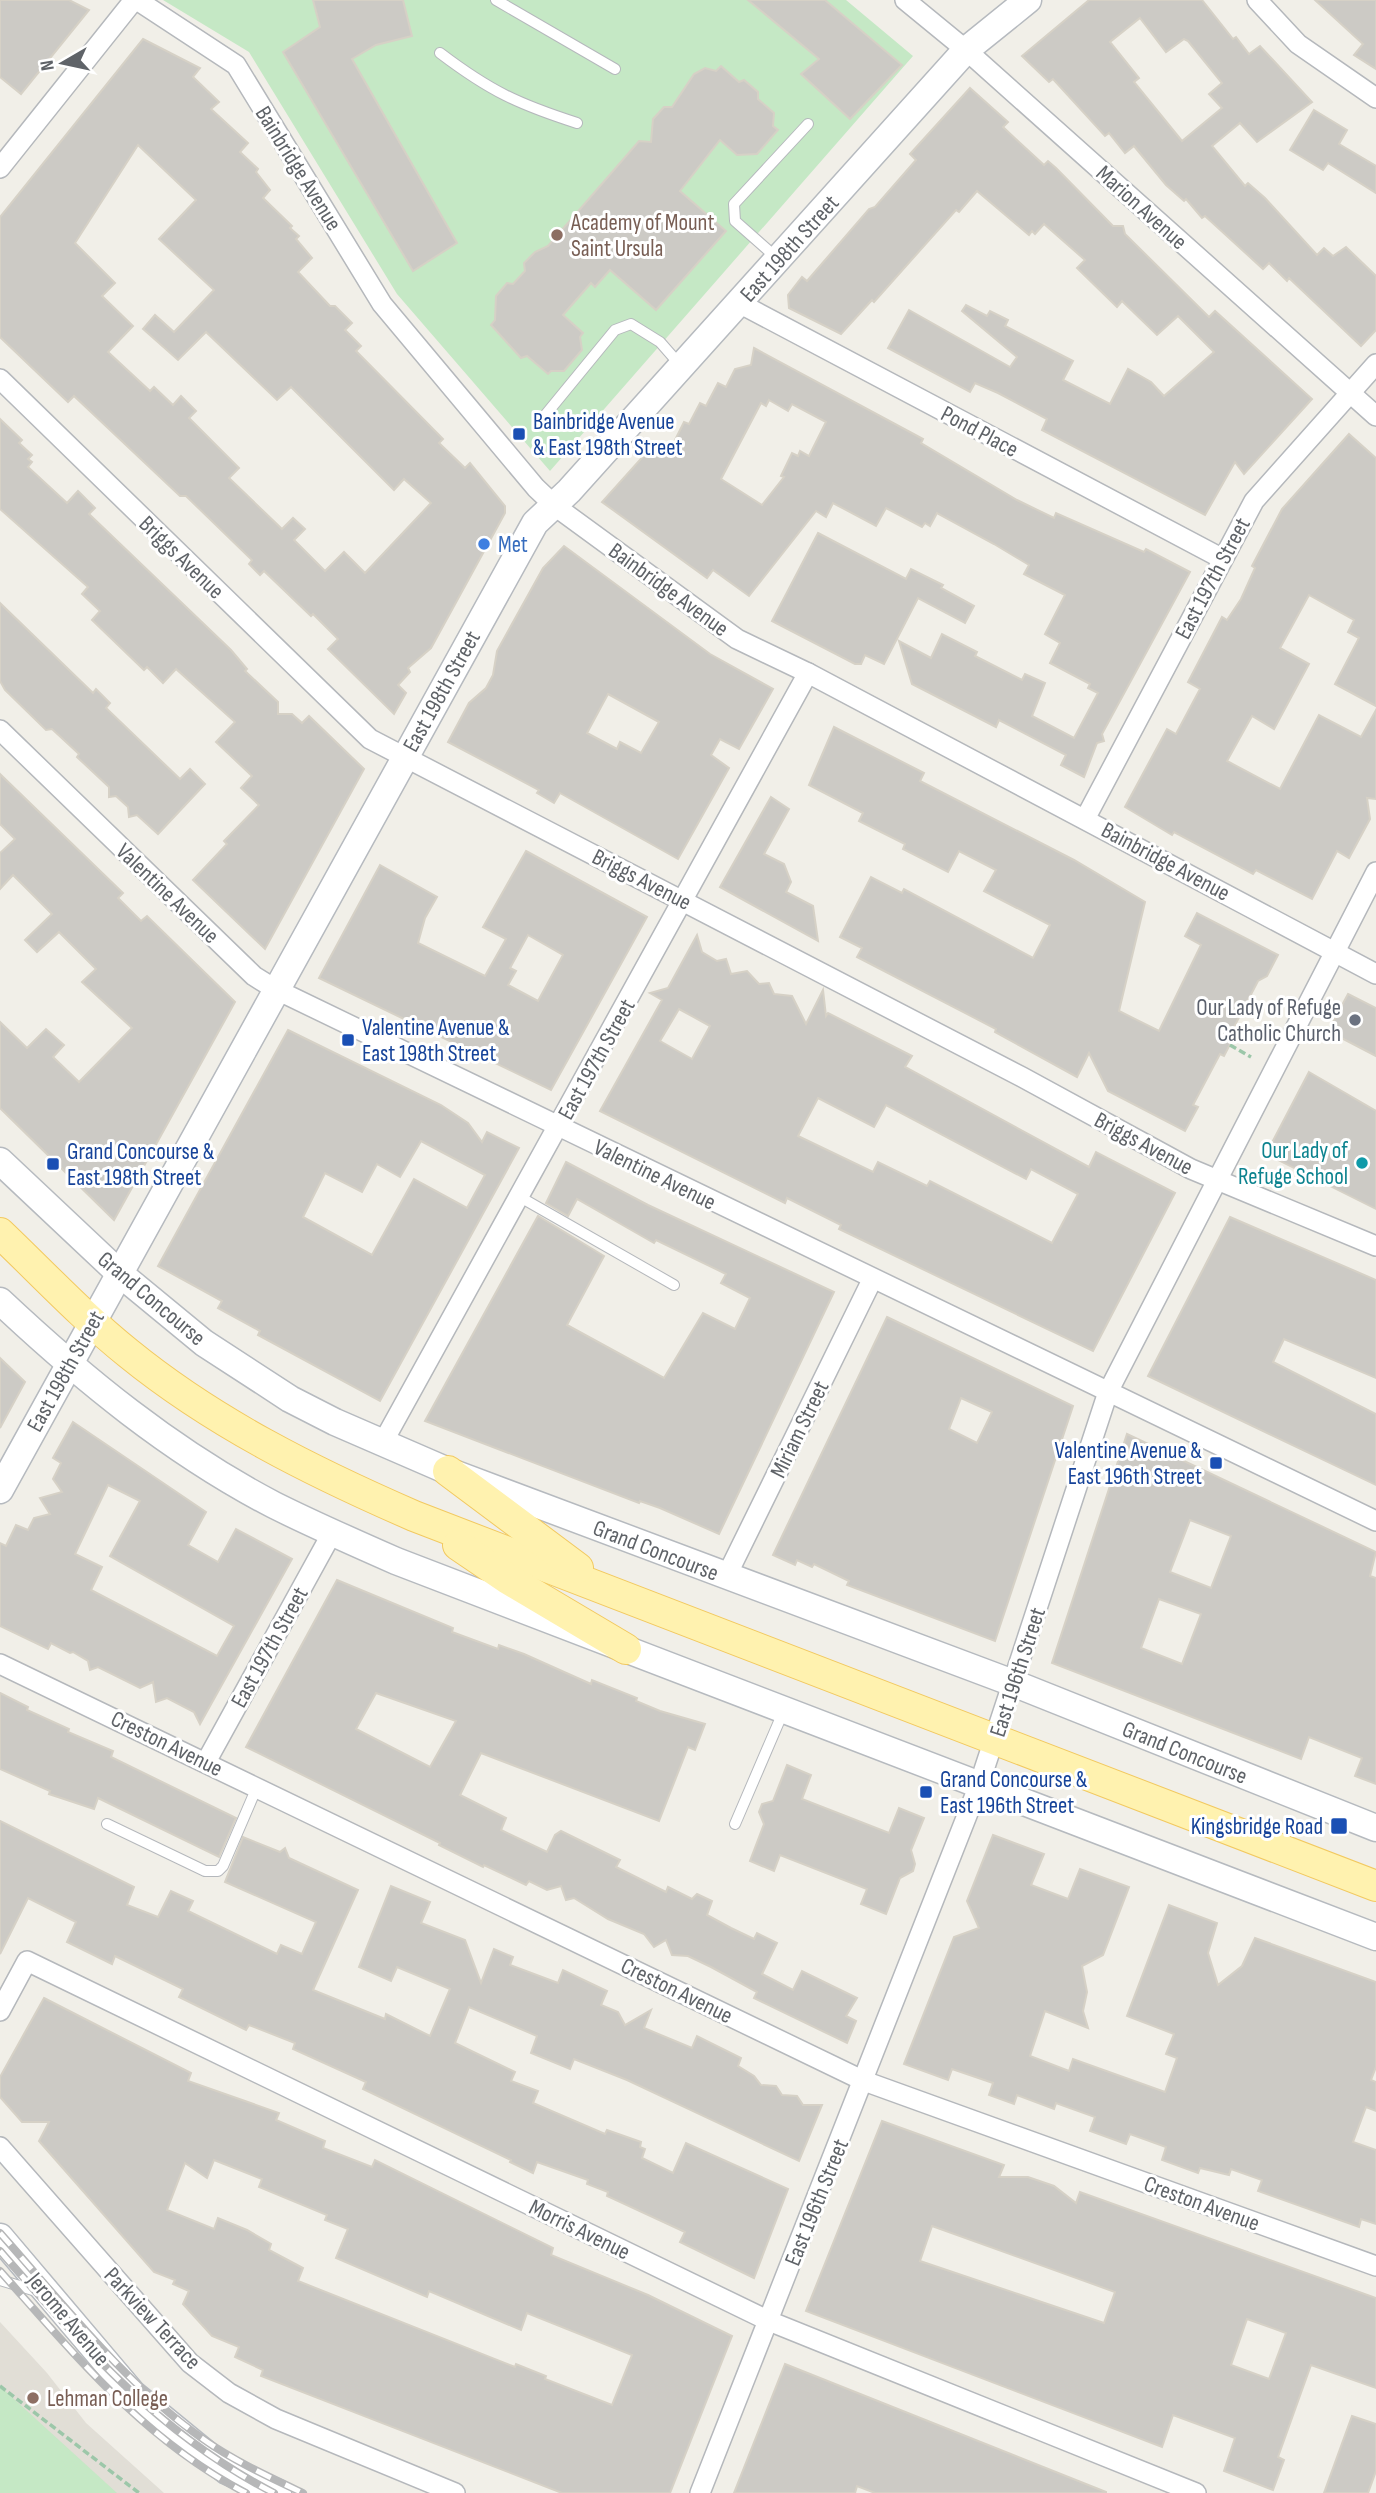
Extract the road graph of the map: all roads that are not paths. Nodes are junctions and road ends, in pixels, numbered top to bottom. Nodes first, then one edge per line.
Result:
1 (135, 0) edge
2 (496, 0) edge
3 (905, 0) edge
4 (1028, 0) edge
5 (1257, 0) edge
6 (966, 50) junction
7 (440, 53) dead end
8 (615, 69) dead end
9 (1376, 98) edge
10 (578, 123) dead end
11 (808, 124) dead end
12 (0, 168) edge
13 (778, 260) junction
14 (739, 303) junction
15 (1376, 364) edge
16 (682, 367) junction
17 (0, 379) edge
18 (1350, 393) junction
19 (1376, 416) edge
20 (542, 419) dead end
21 (555, 506) junction
22 (1222, 558) junction
23 (808, 673) junction
24 (0, 730) edge
25 (406, 756) junction
26 (1085, 818) junction
27 (1376, 872) edge
28 (683, 900) junction
29 (1334, 951) junction
30 (1376, 974) edge
31 (275, 989) junction
32 (559, 1126) junction
33 (0, 1161) edge
34 (1217, 1178) junction
35 (520, 1197) junction
36 (0, 1233) edge
37 (1376, 1246) edge
38 (119, 1273) junction
39 (872, 1280) junction
40 (674, 1285) dead end
41 (0, 1301) edge
42 (93, 1321) junction
43 (69, 1365) junction
44 (1108, 1392) junction
45 (382, 1444) junction
46 (448, 1471) junction
47 (0, 1490) edge
48 (414, 1516) junction
49 (1376, 1521) edge
50 (332, 1533) junction
51 (726, 1577) junction
52 (607, 1590) junction
53 (626, 1649) junction
54 (0, 1664) edge
55 (1013, 1683) junction
56 (784, 1709) junction
57 (996, 1739) junction
58 (206, 1762) junction
59 (979, 1785) junction
60 (257, 1787) junction
61 (735, 1824) dead end
62 (107, 1825) dead end
63 (1376, 1828) edge
64 (1276, 1848) junction
65 (1317, 1864) junction
66 (1376, 1875) edge
67 (1376, 1886) edge
68 (1376, 1907) edge
69 (1376, 1937) edge
70 (0, 2011) edge
71 (864, 2081) junction
72 (0, 2147) edge
73 (0, 2237) edge
74 (1376, 2266) edge
75 (0, 2280) edge
76 (48, 2295) junction
77 (769, 2321) junction
78 (278, 2493) edge
79 (455, 2493) edge
80 (699, 2493) edge
81 (1196, 2493) edge

1 - 12 street
1 - 21 street, Bainbridge Avenue
2 - 8 lane
3 - 6 street, Marion Avenue
4 - 6 street, East 198th Street
5 - 9 street
6 - 13 street, East 198th Street
6 - 18 street, Marion Avenue
7 - 10 lane
11 - 13 lane
13 - 14 street, East 198th Street
14 - 16 street, East 198th Street
14 - 22 street, Pond Place
15 - 18 street, East 197th Street
16 - 20 lane
16 - 21 street, East 198th Street
17 - 25 street, Briggs Avenue
18 - 19 street, Marion Avenue
18 - 22 street, East 197th Street
21 - 23 street, Bainbridge Avenue
21 - 25 street, East 198th Street
22 - 26 street, East 197th Street
23 - 26 street, Bainbridge Avenue
23 - 28 street, East 197th Street
24 - 31 street, Valentine Avenue
25 - 28 street, Briggs Avenue
25 - 31 street, East 198th Street
26 - 29 street, Bainbridge Avenue
27 - 29 street, East 196th Street
28 - 32 street, East 197th Street
28 - 34 street, Briggs Avenue
29 - 30 street, Bainbridge Avenue
29 - 34 street, East 196th Street
31 - 32 street, Valentine Avenue
31 - 38 street, East 198th Street
32 - 35 street, East 197th Street
32 - 39 street, Valentine Avenue
33 - 38 street, Grand Concourse
34 - 37 street, Briggs Avenue
34 - 44 street, East 196th Street
35 - 40 lane
35 - 45 street, East 197th Street
36 - 42 main road
38 - 42 street, East 198th Street
38 - 45 street, Grand Concourse
39 - 44 street, Valentine Avenue
39 - 51 street, Miriam Street
41 - 43 street
42 - 43 street, East 198th Street
42 - 48 main road
43 - 47 street, East 198th Street
43 - 50 street
44 - 49 street, Valentine Avenue
44 - 55 street, East 196th Street
45 - 46 street, Grand Concourse
46 - 51 street, Grand Concourse
46 - 52 main road
48 - 52 main road
48 - 53 main road
50 - 53 street
50 - 58 street, East 197th Street
51 - 55 street, Grand Concourse
52 - 57 main road
53 - 56 street
54 - 58 street, Creston Avenue
55 - 57 street, East 196th Street
55 - 63 street, Grand Concourse
56 - 59 street
56 - 61 lane
57 - 59 street, East 196th Street
57 - 64 main road
58 - 60 street, Creston Avenue
59 - 69 street
59 - 71 street, East 196th Street
60 - 62 lane
60 - 71 street, Creston Avenue
64 - 65 main road
64 - 68 main road
65 - 66 main road
65 - 67 main road
70 - 77 street, Morris Avenue
71 - 74 street, Creston Avenue
71 - 77 street, East 196th Street
72 - 79 street, Parkview Terrace
73 - 76 street, Jerome Avenue
75 - 76 lane
76 - 78 street, Jerome Avenue
77 - 80 street, East 196th Street
77 - 81 street, Morris Avenue

